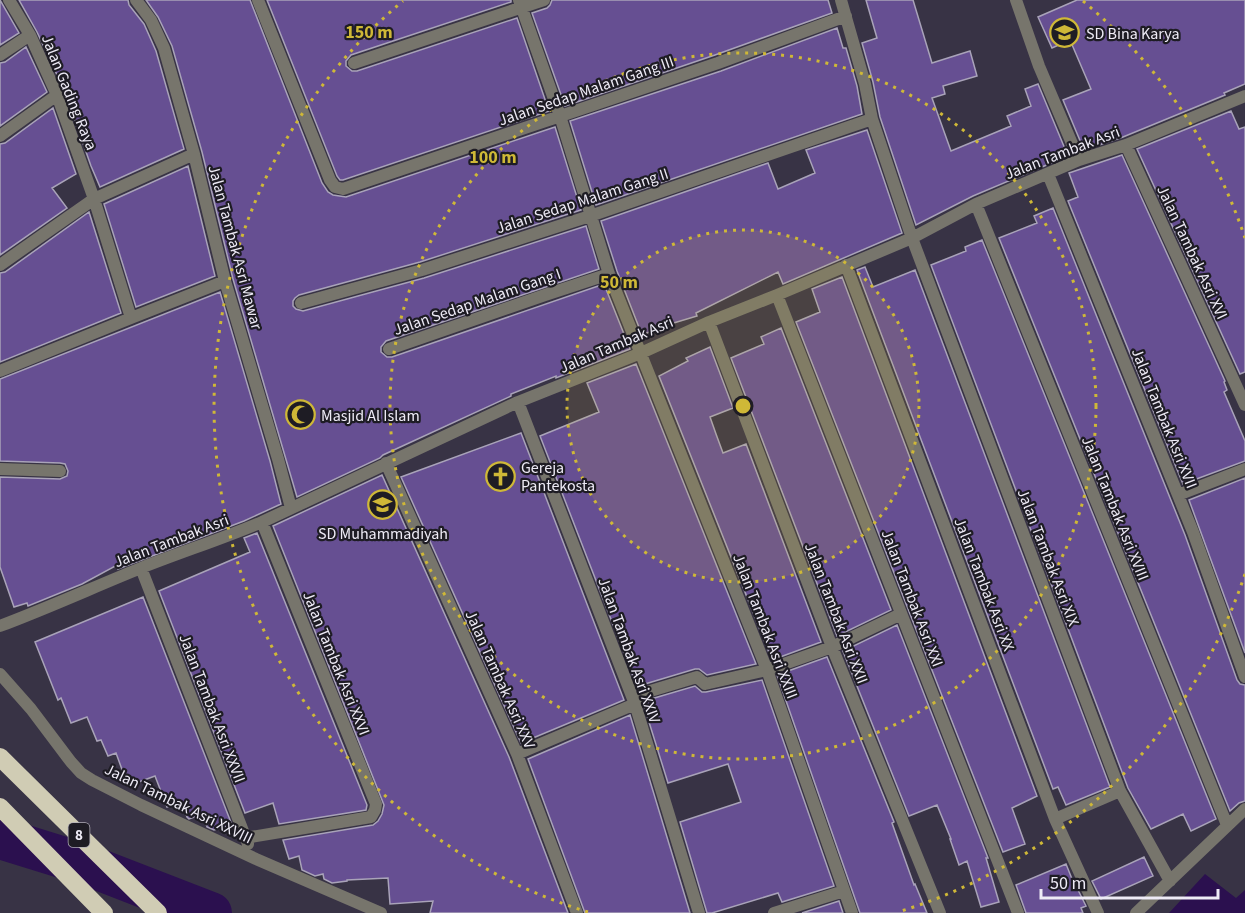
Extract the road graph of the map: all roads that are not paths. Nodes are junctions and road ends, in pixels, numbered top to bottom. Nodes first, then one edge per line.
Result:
1 (9, 0) edge
2 (136, 0) edge
3 (258, 0) edge
4 (544, 0) edge
5 (841, 0) edge
6 (1016, 0) edge
7 (520, 4) edge
8 (846, 16) junction
9 (30, 34) junction
10 (0, 55) edge
11 (354, 63) dead end
12 (57, 95) junction
13 (1245, 96) edge
14 (560, 116) junction
15 (872, 119) junction
16 (0, 136) edge
17 (1126, 145) junction
18 (194, 154) junction
19 (1079, 160) junction
20 (1048, 174) junction
21 (94, 199) junction
22 (976, 204) junction
23 (590, 216) junction
24 (912, 238) junction
25 (0, 265) edge
26 (846, 265) junction
27 (609, 274) junction
28 (225, 281) junction
29 (777, 295) junction
30 (301, 303) dead end
31 (130, 318) junction
32 (709, 322) junction
33 (389, 349) dead end
34 (641, 353) junction
35 (0, 370) edge
36 (518, 402) junction
37 (1245, 405) edge
38 (386, 463) junction
39 (0, 469) edge
40 (1245, 469) edge
41 (60, 471) dead end
42 (1178, 495) junction
43 (291, 508) junction
44 (262, 522) junction
45 (141, 568) junction
46 (901, 614) junction
47 (0, 626) edge
48 (832, 647) junction
49 (767, 670) junction
50 (0, 674) edge
51 (1245, 677) edge
52 (634, 704) junction
53 (517, 754) junction
54 (0, 757) edge
55 (1120, 791) junction
56 (0, 807) edge
57 (1245, 809) edge
58 (1055, 819) junction
59 (1227, 825) junction
60 (245, 838) junction
61 (256, 859) junction
62 (1170, 881) junction
63 (844, 891) junction
64 (104, 913) edge
65 (158, 913) edge
66 (381, 913) edge
67 (577, 913) edge
68 (699, 913) edge
69 (774, 913) edge
70 (852, 913) edge
71 (940, 913) edge
72 (1018, 913) edge
73 (1098, 913) edge
74 (1136, 913) edge

1 - 9 street, Jalan Gading Raya
2 - 18 street, Jalan Tambak Asri Mawar
3 - 14 street, Jalan Sedap Malam Gang III
4 - 7 street
5 - 8 street, Jalan Tambak Asri XIX
6 - 19 street
7 - 11 street
7 - 14 street, Jalan Tambak Asri XXIII
8 - 14 street, Jalan Sedap Malam Gang III
8 - 15 street, Jalan Tambak Asri XIX
9 - 10 street
9 - 12 street, Jalan Gading Raya
12 - 16 street
12 - 21 street, Jalan Gading Raya
13 - 17 street, Jalan Tambak Asri
14 - 23 street, Jalan Tambak Asri XXIII
15 - 23 street, Jalan Sedap Malam Gang II
15 - 24 street, Jalan Tambak Asri XIX
17 - 19 street, Jalan Tambak Asri
17 - 37 street, Jalan Tambak Asri XVI
18 - 21 street
18 - 28 street, Jalan Tambak Asri Mawar
19 - 20 street, Jalan Tambak Asri
20 - 22 street, Jalan Tambak Asri
20 - 42 street, Jalan Tambak Asri XVII
21 - 25 street
21 - 31 street, Jalan Gading Raya
22 - 24 street, Jalan Tambak Asri
22 - 59 street, Jalan Tambak Asri XVIII
23 - 27 street, Jalan Tambak Asri XXIII
23 - 30 street, Jalan Sedap Malam Gang II
24 - 26 street, Jalan Tambak Asri
24 - 55 street, Jalan Tambak Asri XIX
26 - 29 street, Jalan Tambak Asri
26 - 58 street, Jalan Tambak Asri XX
27 - 33 street, Jalan Sedap Malam Gang I
27 - 34 street, Jalan Tambak Asri XXIII
28 - 31 street
28 - 43 street, Jalan Tambak Asri Mawar
29 - 32 street, Jalan Tambak Asri
29 - 46 street, Jalan Tambak Asri XXI
31 - 35 street
32 - 34 street, Jalan Tambak Asri
32 - 48 street, Jalan Tambak Asri XXII
34 - 36 street, Jalan Tambak Asri
34 - 49 street, Jalan Tambak Asri XXIII
36 - 38 street, Jalan Tambak Asri
36 - 52 street, Jalan Tambak Asri XXIV
38 - 43 street, Jalan Tambak Asri
38 - 53 street, Jalan Tambak Asri XXV
39 - 41 street
40 - 42 street
42 - 51 street, Jalan Tambak Asri XVII
43 - 44 street, Jalan Tambak Asri
44 - 45 street, Jalan Tambak Asri
44 - 60 street, Jalan Tambak Asri XXVI
45 - 47 street, Jalan Tambak Asri
45 - 60 street, Jalan Tambak Asri XXVII
46 - 48 street
46 - 72 street, Jalan Tambak Asri XXI
48 - 49 street
48 - 71 street, Jalan Tambak Asri XXII
49 - 52 street
49 - 63 street, Jalan Tambak Asri XXIII
50 - 61 street, Jalan Tambak Asri XXVIII
52 - 53 street
52 - 68 street, Jalan Tambak Asri XXIV
53 - 67 street, Jalan Tambak Asri XXV
54 - 65 highway, 8
55 - 58 street
55 - 62 street, Jalan Tambak Asri XIX
56 - 64 highway, 8
57 - 59 street
58 - 73 street, Jalan Tambak Asri XX
59 - 62 street
60 - 61 street, Jalan Tambak Asri XXVII
61 - 66 street, Jalan Tambak Asri XXVIII
62 - 74 street
63 - 69 street
63 - 70 street, Jalan Tambak Asri XXIII

